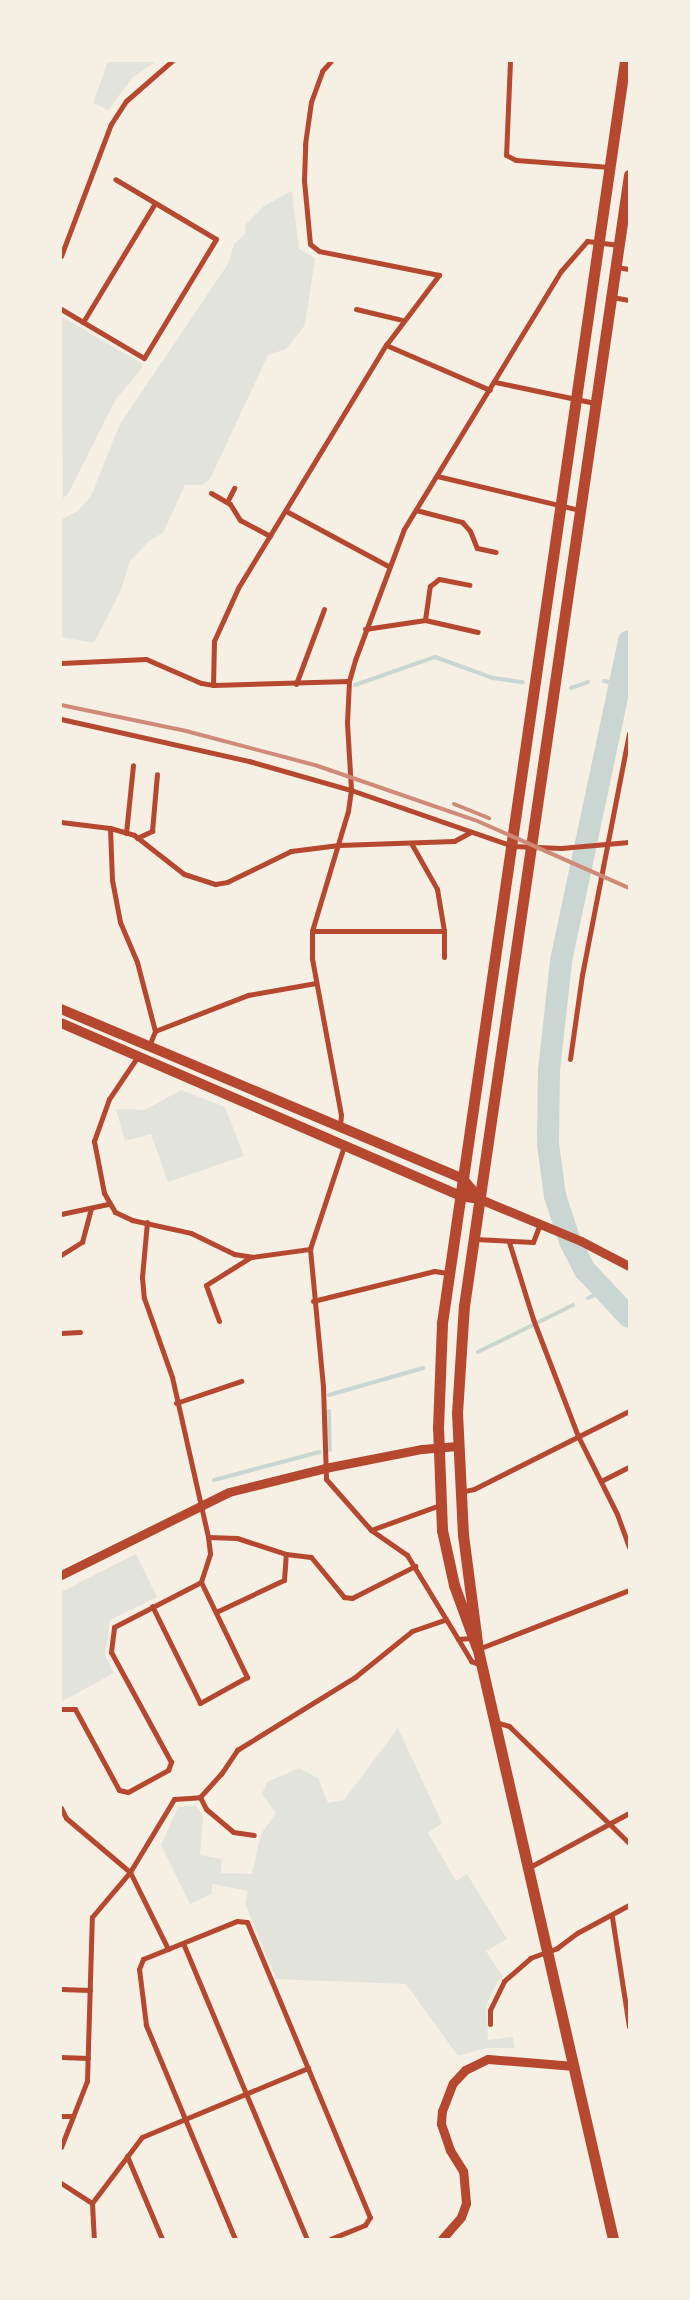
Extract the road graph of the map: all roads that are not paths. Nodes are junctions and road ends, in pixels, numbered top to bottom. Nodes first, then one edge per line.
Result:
1 (172, 61) edge
2 (331, 61) edge
3 (510, 61) edge
4 (625, 61) edge
5 (610, 167) junction
6 (629, 175) edge
7 (115, 179) dead end
8 (155, 202) junction
9 (625, 224) edge
10 (599, 242) junction
11 (619, 245) junction
12 (61, 256) edge
13 (616, 267) junction
14 (629, 269) edge
15 (612, 297) junction
16 (629, 300) edge
17 (61, 309) edge
18 (356, 309) dead end
19 (402, 320) junction
20 (83, 322) junction
21 (386, 345) junction
22 (495, 382) junction
23 (490, 390) junction
24 (577, 400) junction
25 (597, 404) junction
26 (437, 476) junction
27 (234, 488) dead end
28 (211, 493) dead end
29 (227, 502) junction
30 (562, 507) junction
31 (416, 510) junction
32 (582, 510) junction
33 (286, 511) junction
34 (270, 536) junction
35 (496, 552) dead end
36 (388, 566) junction
37 (469, 584) dead end
38 (324, 610) dead end
39 (425, 620) junction
40 (365, 629) junction
41 (478, 632) dead end
42 (61, 663) edge
43 (349, 681) junction
44 (296, 684) junction
45 (213, 685) junction
46 (61, 719) edge
47 (629, 734) edge
48 (133, 765) dead end
49 (157, 774) dead end
50 (351, 790) junction
51 (61, 822) edge
52 (110, 828) junction
53 (472, 832) junction
54 (126, 833) junction
55 (137, 838) junction
56 (629, 842) edge
57 (411, 843) junction
58 (339, 845) junction
59 (606, 845) junction
60 (513, 846) junction
61 (533, 848) junction
62 (312, 931) junction
63 (444, 931) junction
64 (444, 957) dead end
65 (316, 983) junction
66 (61, 1009) edge
67 (61, 1024) edge
68 (156, 1031) junction
69 (149, 1047) junction
70 (138, 1056) junction
71 (570, 1059) dead end
72 (340, 1126) junction
73 (344, 1146) junction
74 (463, 1179) junction
75 (460, 1196) junction
76 (480, 1199) junction
77 (108, 1204) junction
78 (91, 1209) junction
79 (61, 1214) edge
80 (147, 1222) junction
81 (540, 1224) junction
82 (474, 1239) junction
83 (509, 1242) junction
84 (310, 1249) junction
85 (61, 1255) edge
86 (252, 1257) junction
87 (629, 1266) edge
88 (449, 1273) junction
89 (313, 1301) junction
90 (219, 1321) dead end
91 (80, 1332) dead end
92 (61, 1333) edge
93 (241, 1381) dead end
94 (176, 1403) junction
95 (629, 1411) edge
96 (578, 1436) junction
97 (458, 1446) junction
98 (438, 1448) junction
99 (325, 1468) junction
100 (629, 1468) edge
101 (601, 1481) junction
102 (459, 1492) junction
103 (440, 1504) junction
104 (200, 1505) junction
105 (371, 1530) junction
106 (208, 1537) junction
107 (629, 1547) edge
108 (286, 1554) junction
109 (415, 1566) junction
110 (61, 1575) edge
111 (201, 1582) junction
112 (629, 1590) edge
113 (152, 1606) junction
114 (216, 1612) junction
115 (446, 1619) junction
116 (471, 1638) junction
117 (458, 1639) junction
118 (478, 1650) junction
119 (481, 1665) junction
120 (61, 1709) edge
121 (495, 1722) junction
122 (200, 1797) junction
123 (61, 1808) edge
124 (629, 1813) edge
125 (608, 1824) junction
126 (254, 1835) dead end
127 (629, 1843) edge
128 (528, 1868) junction
129 (130, 1872) junction
130 (629, 1906) edge
131 (612, 1917) junction
132 (183, 1943) junction
133 (168, 1949) junction
134 (547, 1951) junction
135 (61, 1989) edge
136 (90, 1990) junction
137 (490, 2024) dead end
138 (629, 2027) edge
139 (61, 2056) edge
140 (88, 2058) junction
141 (574, 2066) junction
142 (308, 2068) junction
143 (246, 2094) junction
144 (61, 2116) edge
145 (73, 2116) junction
146 (185, 2119) junction
147 (61, 2147) edge
148 (127, 2156) junction
149 (61, 2183) edge
150 (92, 2203) junction
151 (94, 2239) edge
152 (162, 2239) edge
153 (235, 2239) edge
154 (307, 2239) edge
155 (331, 2239) edge
156 (442, 2239) edge
157 (613, 2239) edge

1 - 12 street
2 - 19 street
3 - 5 street
4 - 5 main road
5 - 10 main road
6 - 9 main road
7 - 8 street
8 - 20 street
8 - 20 street
9 - 11 main road
10 - 11 street
10 - 22 street
10 - 24 main road
11 - 13 main road
13 - 14 street
13 - 15 main road
15 - 16 street
15 - 25 main road
17 - 20 street
18 - 19 street
19 - 21 street
21 - 23 street
21 - 33 street
22 - 23 street
22 - 24 street
23 - 26 street
24 - 25 street
24 - 30 main road
25 - 32 main road
26 - 30 street
26 - 31 street
27 - 29 street
28 - 29 street
29 - 34 street
30 - 32 street
30 - 60 main road
31 - 35 street
31 - 36 street
32 - 61 main road
33 - 34 street
33 - 36 street
34 - 45 street
36 - 40 street
37 - 39 street
38 - 44 street
39 - 40 street
39 - 41 street
40 - 43 street
42 - 45 street
43 - 44 street
43 - 50 street
44 - 45 street
46 - 50 street
47 - 59 street
48 - 54 street
49 - 55 street
50 - 53 street
50 - 58 street
51 - 52 street
52 - 54 street
52 - 68 street
53 - 57 street
53 - 60 street
54 - 55 street
55 - 58 street
56 - 59 street
57 - 58 street
57 - 63 street
58 - 62 street
59 - 61 street
59 - 71 street
60 - 61 street
60 - 74 main road
61 - 76 main road
62 - 63 street
62 - 65 street
63 - 64 street
65 - 68 street
65 - 72 street
66 - 69 main road
67 - 70 main road
68 - 69 street
69 - 72 main road
70 - 73 main road
70 - 77 street
72 - 74 main road
73 - 75 main road
73 - 84 street
74 - 75 main road
74 - 76 main road
75 - 76 main road
75 - 88 main road
76 - 81 street
76 - 82 main road
77 - 78 street
77 - 80 street
78 - 79 street
78 - 85 street
80 - 86 street
80 - 94 street
81 - 83 street
81 - 87 street
82 - 83 street
82 - 97 main road
83 - 96 street
84 - 86 street
84 - 89 street
86 - 90 street
88 - 89 street
88 - 98 main road
89 - 99 street
91 - 92 street
93 - 94 street
94 - 104 street
95 - 96 street
96 - 101 street
96 - 102 street
97 - 98 street
97 - 102 main road
98 - 99 street
98 - 103 main road
99 - 104 street
99 - 105 street
100 - 101 street
101 - 107 street
102 - 118 main road
103 - 105 street
103 - 116 main road
104 - 106 street
104 - 110 street
105 - 109 street
106 - 108 street
106 - 111 street
108 - 109 street
108 - 114 street
109 - 115 street
111 - 113 street
111 - 114 street
112 - 118 street
113 - 114 street
113 - 120 street
115 - 117 street
115 - 122 street
116 - 117 street
116 - 118 main road
117 - 119 street
118 - 119 main road
119 - 121 main road
121 - 125 street
121 - 128 main road
122 - 126 street
122 - 129 street
123 - 129 street
124 - 125 street
125 - 127 street
125 - 128 street
128 - 134 main road
129 - 133 street
129 - 136 street
130 - 131 street
131 - 134 street
131 - 138 street
132 - 133 street
132 - 142 street
132 - 143 street
133 - 146 street
134 - 137 street
134 - 141 main road
135 - 136 street
136 - 140 street
139 - 140 street
140 - 145 street
141 - 156 street
141 - 157 main road
142 - 143 street
142 - 155 street
143 - 146 street
143 - 154 street
144 - 145 street
145 - 147 street
146 - 148 street
146 - 153 street
148 - 150 street
148 - 152 street
149 - 150 street
150 - 151 street

